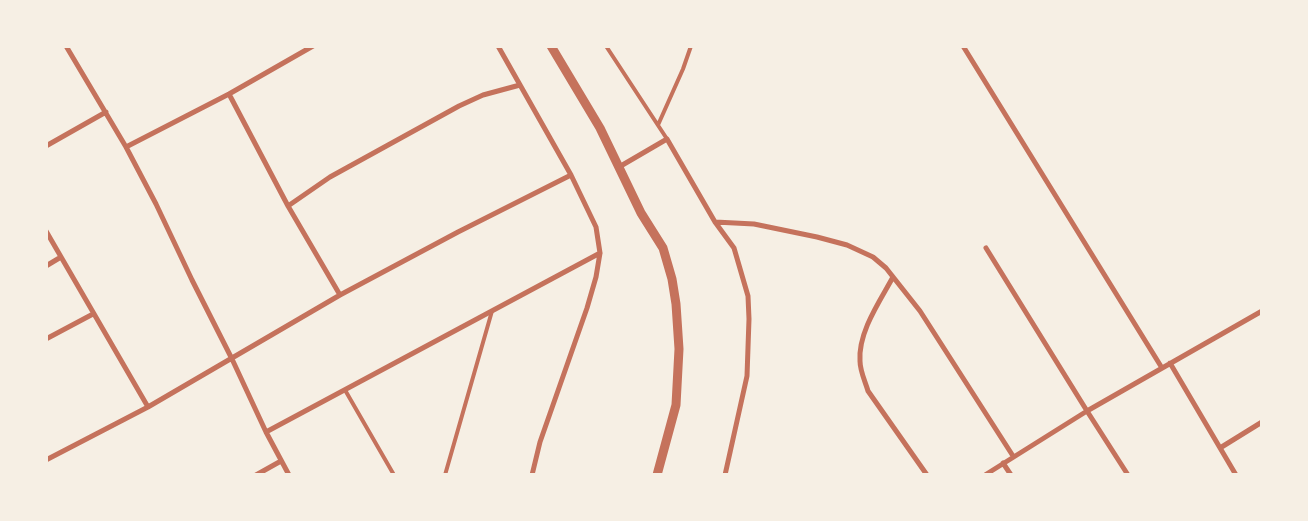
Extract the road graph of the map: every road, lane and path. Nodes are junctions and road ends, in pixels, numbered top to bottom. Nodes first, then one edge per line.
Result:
1 (66, 46) edge
2 (313, 46) edge
3 (498, 46) edge
4 (552, 46) edge
5 (606, 46) edge
6 (691, 46) edge
7 (963, 46) edge
8 (520, 84) junction
9 (229, 94) junction
10 (106, 112) junction
11 (658, 125) junction
12 (667, 139) junction
13 (46, 146) edge
14 (126, 147) junction
15 (619, 167) junction
16 (572, 175) junction
17 (288, 206) junction
18 (715, 222) junction
19 (46, 231) edge
20 (986, 248) dead end
21 (600, 253) junction
22 (61, 257) junction
23 (46, 266) edge
24 (893, 277) junction
25 (340, 295) junction
26 (492, 311) junction
27 (1262, 311) edge
28 (94, 314) junction
29 (46, 340) edge
30 (232, 359) junction
31 (1170, 364) junction
32 (1162, 368) junction
33 (345, 390) junction
34 (148, 407) junction
35 (1087, 411) junction
36 (1262, 422) edge
37 (266, 432) junction
38 (1220, 448) junction
39 (1013, 456) junction
40 (46, 460) edge
41 (281, 461) junction
42 (1003, 462) junction
43 (256, 475) edge
44 (289, 475) edge
45 (394, 475) edge
46 (444, 475) edge
47 (532, 475) edge
48 (657, 475) edge
49 (726, 475) edge
50 (927, 475) edge
51 (985, 475) edge
52 (1011, 475) edge
53 (1128, 475) edge
54 (1236, 475) edge

1 - 10 street
2 - 9 street
3 - 8 street
4 - 15 street
5 - 11 lane
6 - 11 lane
7 - 32 street
8 - 16 street
8 - 17 street
9 - 14 street
9 - 17 street
10 - 13 street
10 - 14 street
11 - 12 lane
12 - 15 street
12 - 18 street
14 - 30 street
15 - 48 street
16 - 21 street
16 - 25 street
17 - 25 street
18 - 24 street
18 - 49 street
19 - 22 street
20 - 35 street
21 - 26 street
21 - 47 street
22 - 23 street
22 - 28 street
24 - 39 street
24 - 50 street
25 - 30 street
26 - 33 street
26 - 46 lane
27 - 31 street
28 - 29 street
28 - 34 street
30 - 34 street
30 - 37 street
31 - 32 street
31 - 38 street
32 - 35 street
33 - 37 street
33 - 45 lane
34 - 40 street
35 - 39 street
35 - 53 street
36 - 38 street
37 - 41 street
38 - 54 street
39 - 42 street
41 - 43 street
41 - 44 street
42 - 51 street
42 - 52 street

